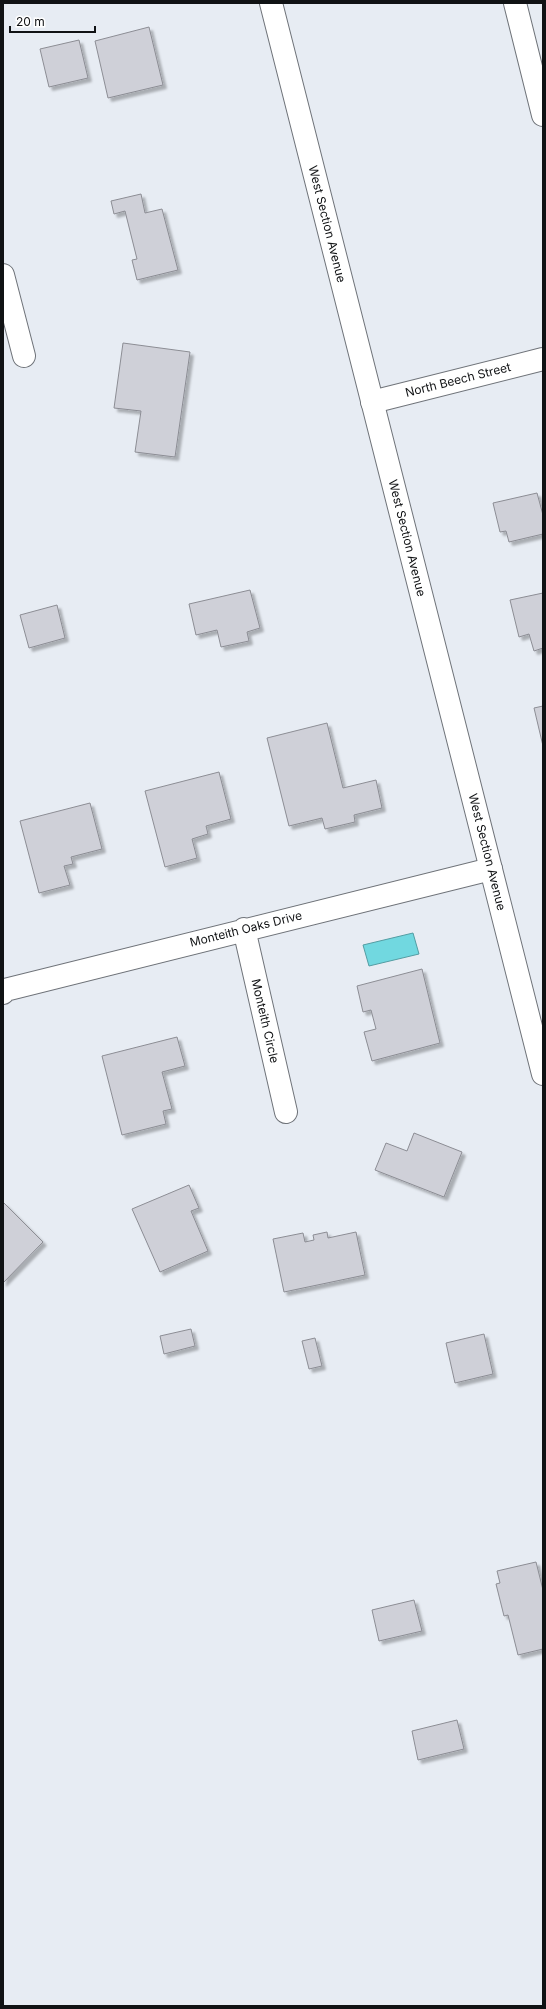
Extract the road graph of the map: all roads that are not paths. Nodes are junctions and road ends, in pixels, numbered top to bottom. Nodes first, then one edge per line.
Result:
1 (271, 3) edge
2 (514, 3) edge
3 (543, 116) edge
4 (3, 274) edge
5 (24, 356) dead end
6 (543, 359) edge
7 (372, 402) junction
8 (491, 869) junction
9 (244, 929) junction
10 (4, 990) edge
11 (543, 1074) edge
12 (286, 1112) dead end

1 - 7 street, West Section Avenue
2 - 3 street
4 - 5 street
6 - 7 street, North Beech Street
7 - 8 street, West Section Avenue
8 - 9 street, Monteith Oaks Drive
8 - 11 street, West Section Avenue
9 - 10 street, Monteith Oaks Drive
9 - 12 street, Monteith Circle

